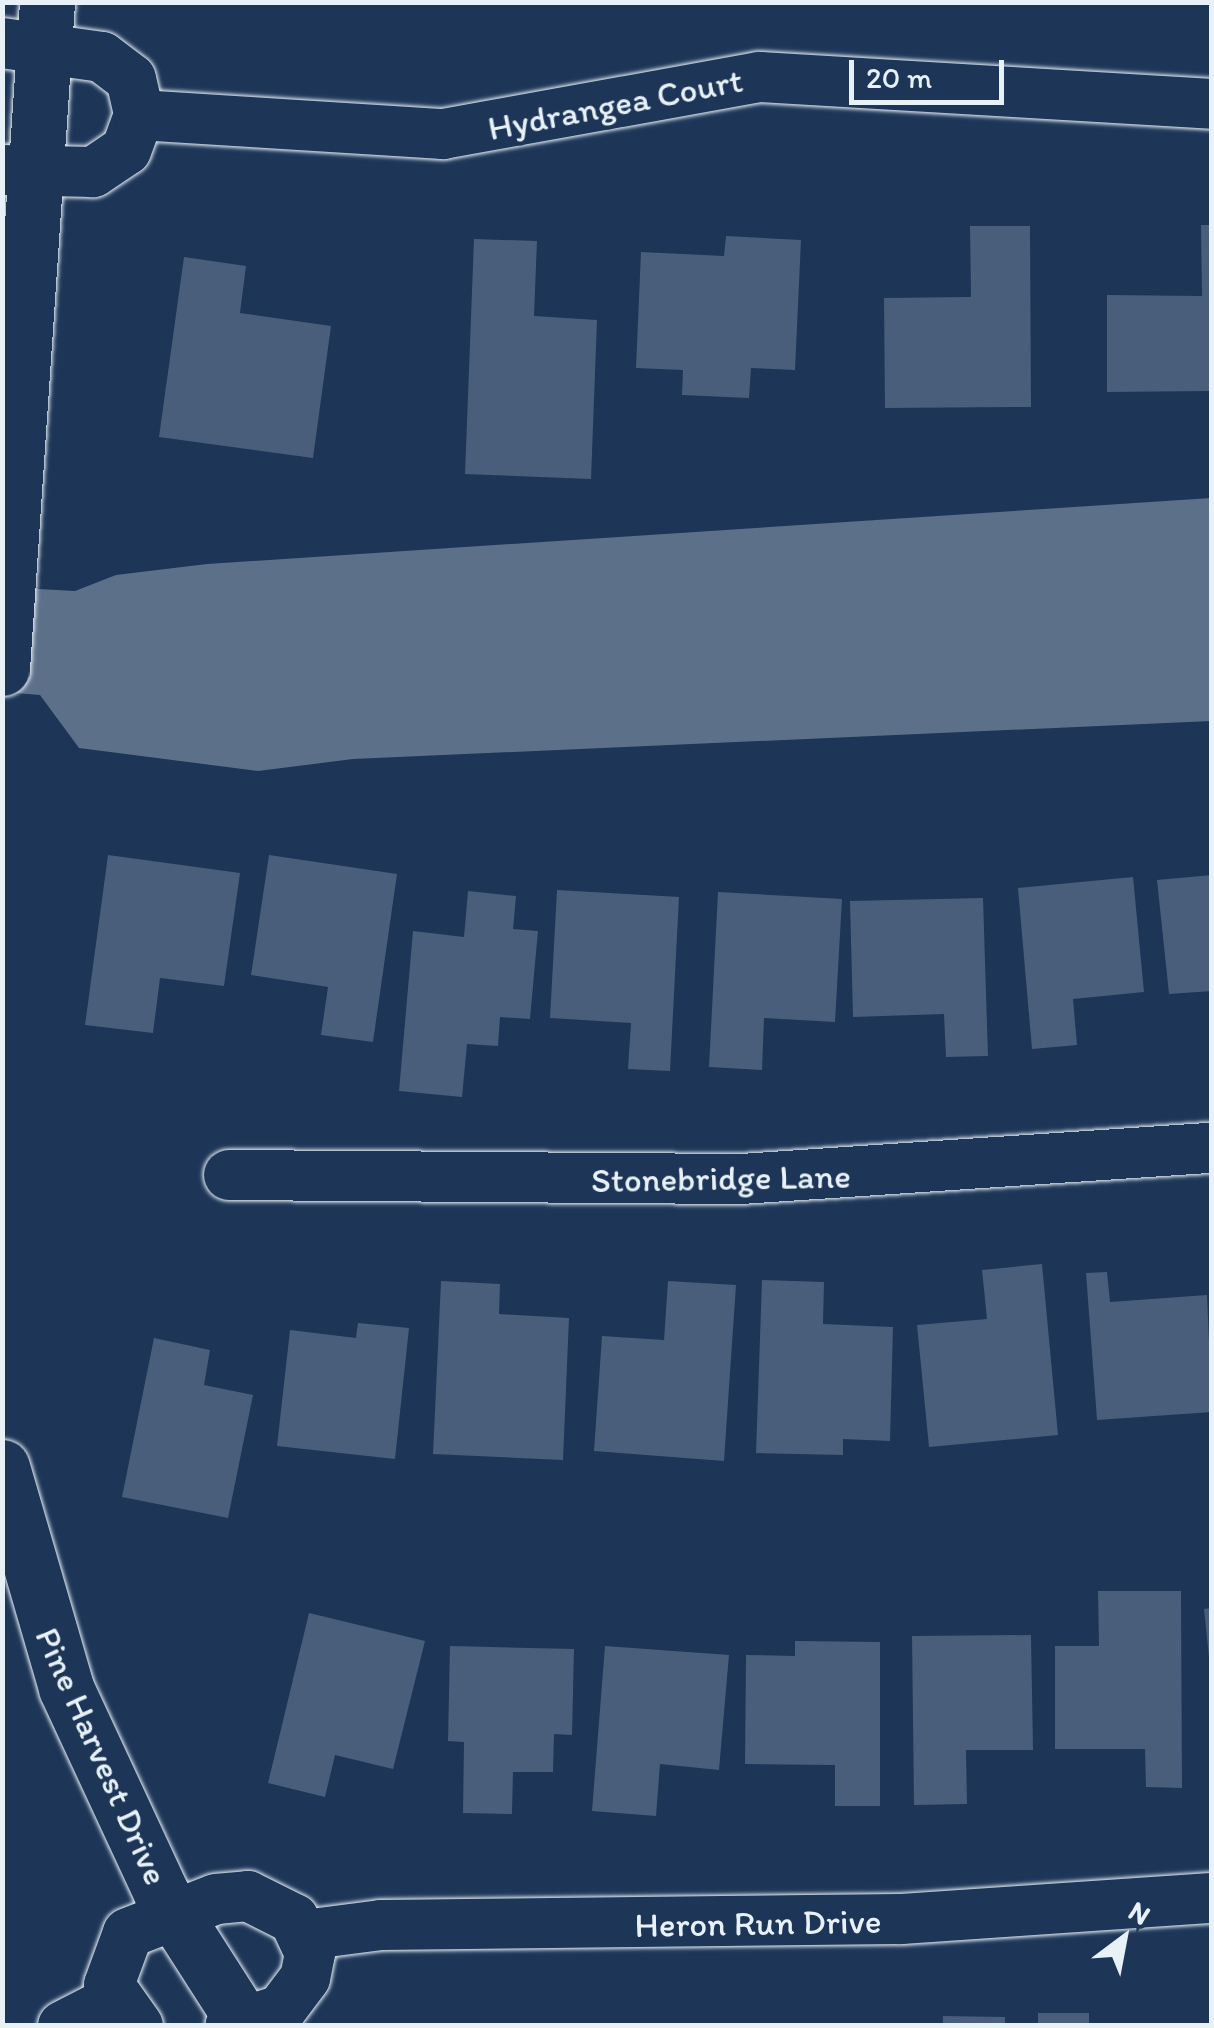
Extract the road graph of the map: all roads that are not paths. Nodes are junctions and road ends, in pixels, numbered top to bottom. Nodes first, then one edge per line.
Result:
1 (31, 30) edge
2 (1212, 104) edge
3 (139, 115) junction
4 (19, 173) edge
5 (2, 668) edge
6 (1212, 1148) edge
7 (229, 1175) dead end
8 (2, 1467) edge
9 (1212, 1898) edge
10 (174, 1913) junction
11 (304, 1936) junction
12 (126, 2013) edge
13 (240, 2024) edge
14 (63, 2026) edge

1 - 3 street
1 - 4 street
2 - 3 street, Hydrangea Court
3 - 4 street
4 - 5 street
6 - 7 street, Stonebridge Lane
8 - 10 street, Pine Harvest Drive
9 - 11 street, Heron Run Drive
10 - 11 street
10 - 12 street
10 - 13 street, Pine Harvest Drive
11 - 13 street
12 - 14 street

